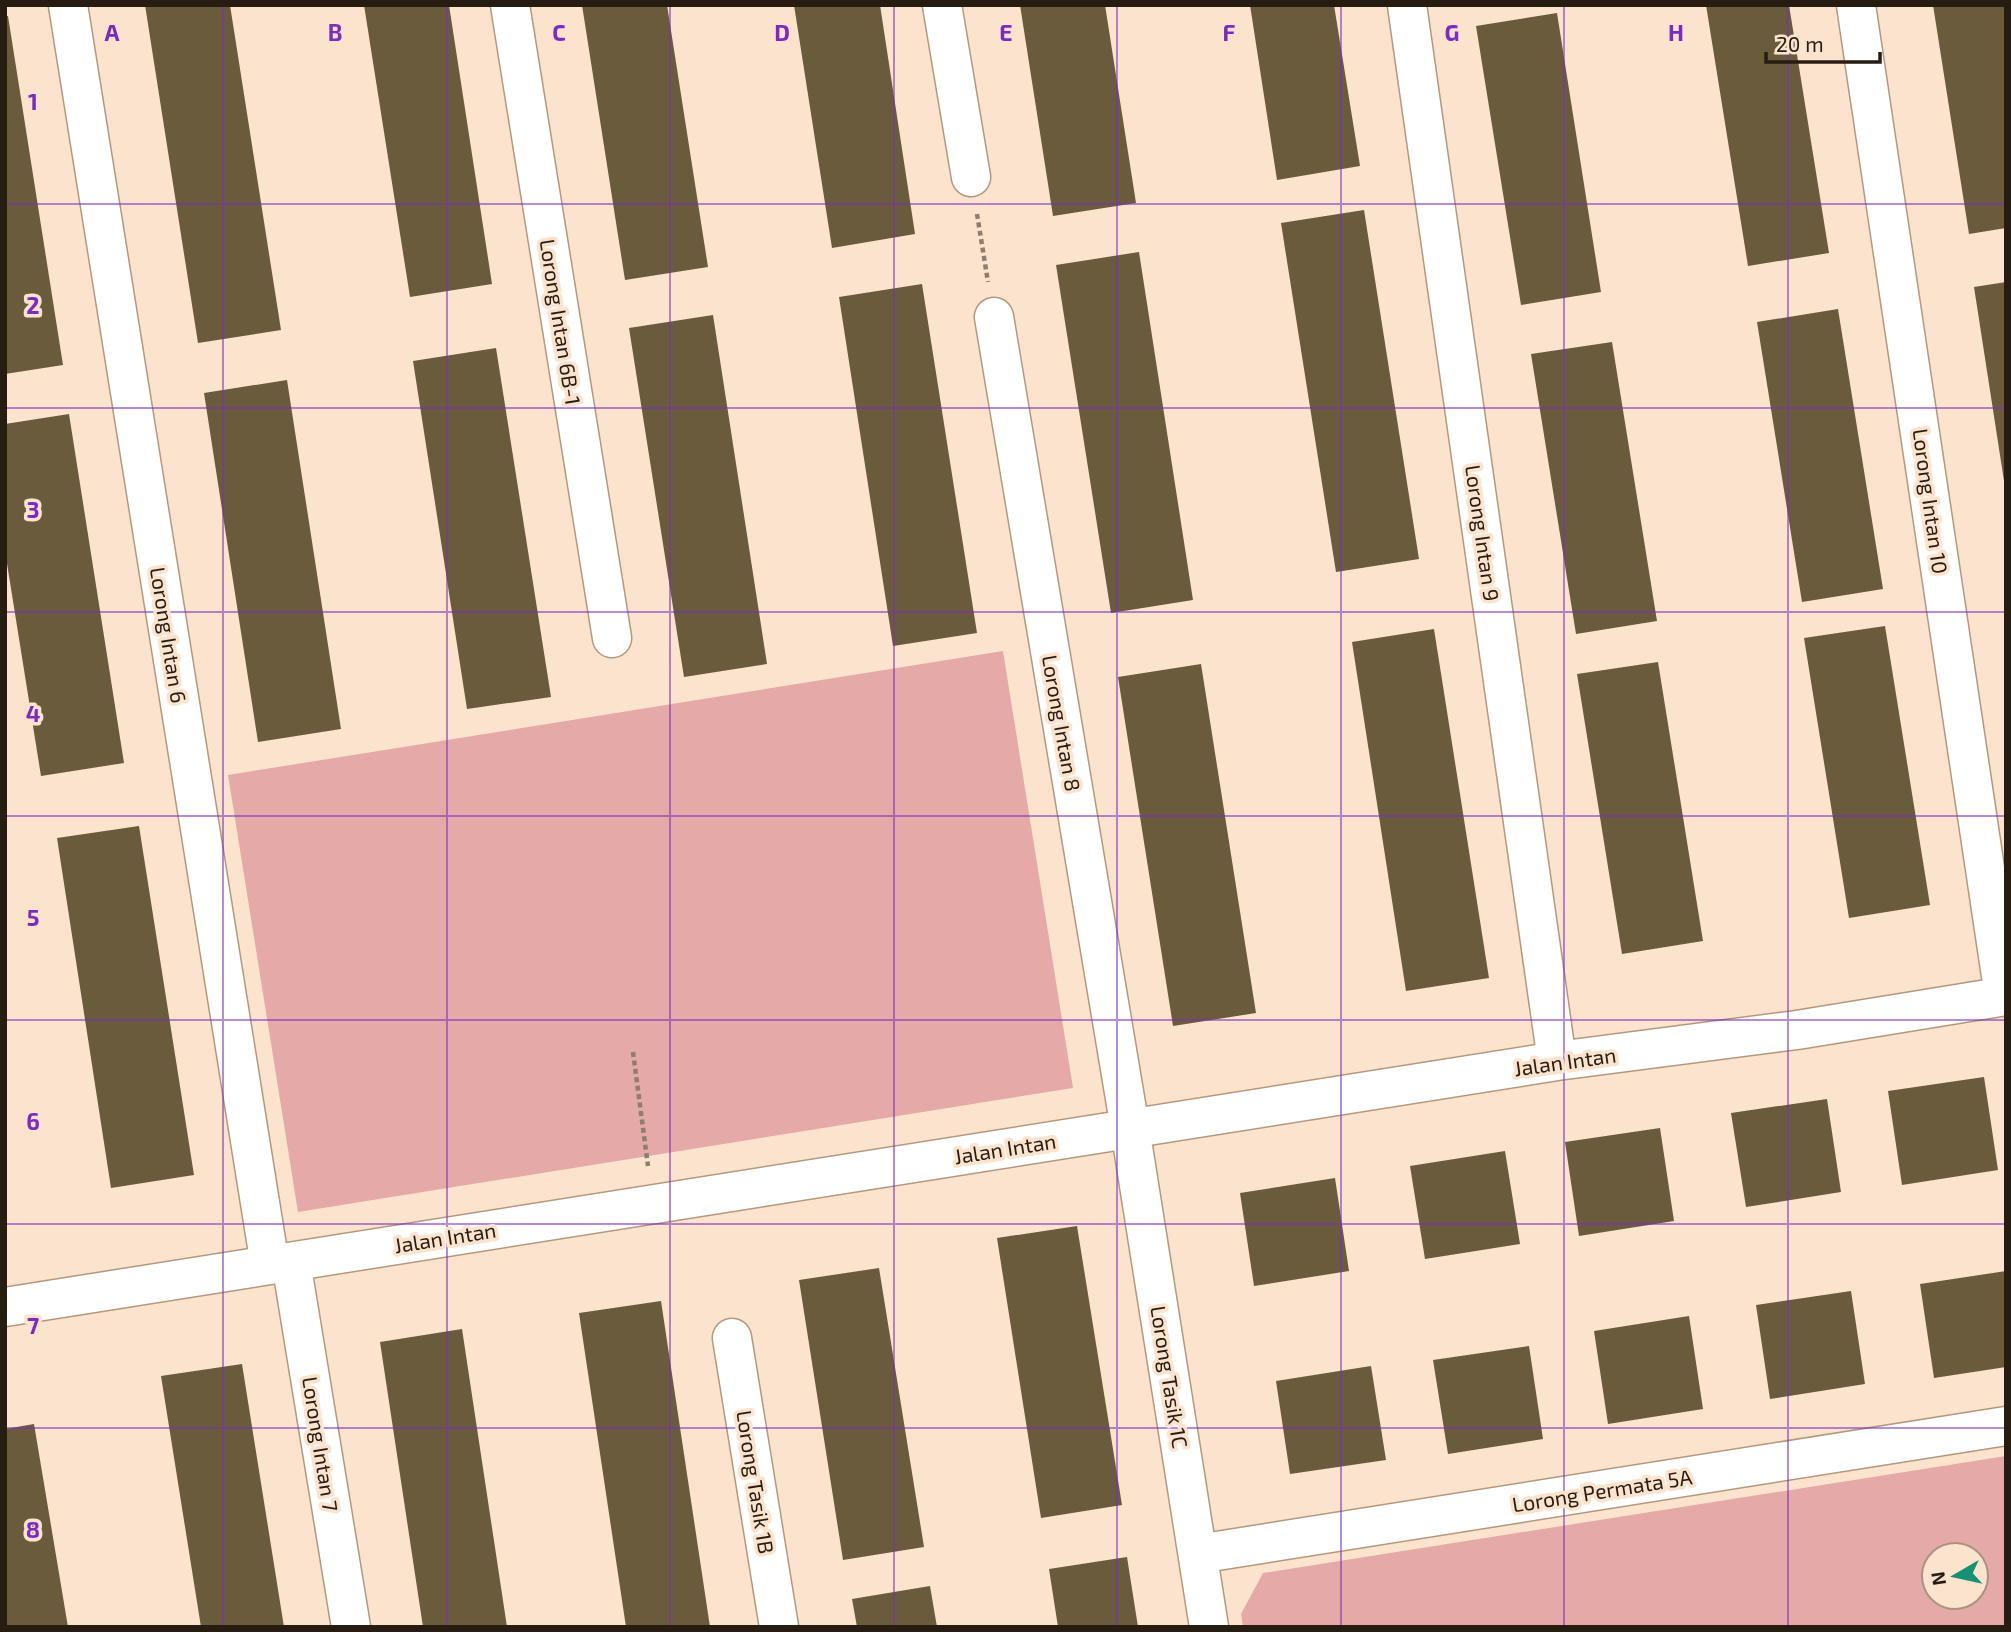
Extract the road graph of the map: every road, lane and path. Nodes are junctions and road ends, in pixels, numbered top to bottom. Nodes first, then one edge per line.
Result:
1 (68, 5) edge
2 (510, 5) edge
3 (942, 5) edge
4 (1407, 5) edge
5 (1856, 5) edge
6 (971, 177) joint
7 (994, 317) joint
8 (611, 638) dead end
9 (2005, 996) edge
10 (633, 1052) dead end
11 (1557, 1061) junction
12 (1130, 1128) junction
13 (652, 1204) junction
14 (280, 1263) junction
15 (5, 1307) edge
16 (732, 1338) dead end
17 (2006, 1426) edge
18 (1198, 1554) junction
19 (351, 1627) edge
20 (779, 1627) edge
21 (1209, 1627) edge

1 - 14 street, Lorong Intan 6
2 - 8 street, Lorong Intan 6B-1
3 - 6 street
4 - 11 street, Lorong Intan 9
5 - 9 street, Lorong Intan 10
6 - 7 path
7 - 12 street, Lorong Intan 8
9 - 11 street, Jalan Intan
10 - 13 path
11 - 12 street, Jalan Intan
12 - 13 street, Jalan Intan
12 - 18 street, Lorong Tasik 1C
13 - 14 street, Jalan Intan
14 - 15 street, Jalan Intan
14 - 19 street, Lorong Intan 7
16 - 20 street, Lorong Tasik 1B
17 - 18 street, Lorong Permata 5A
18 - 21 street, Lorong Tasik 1C

